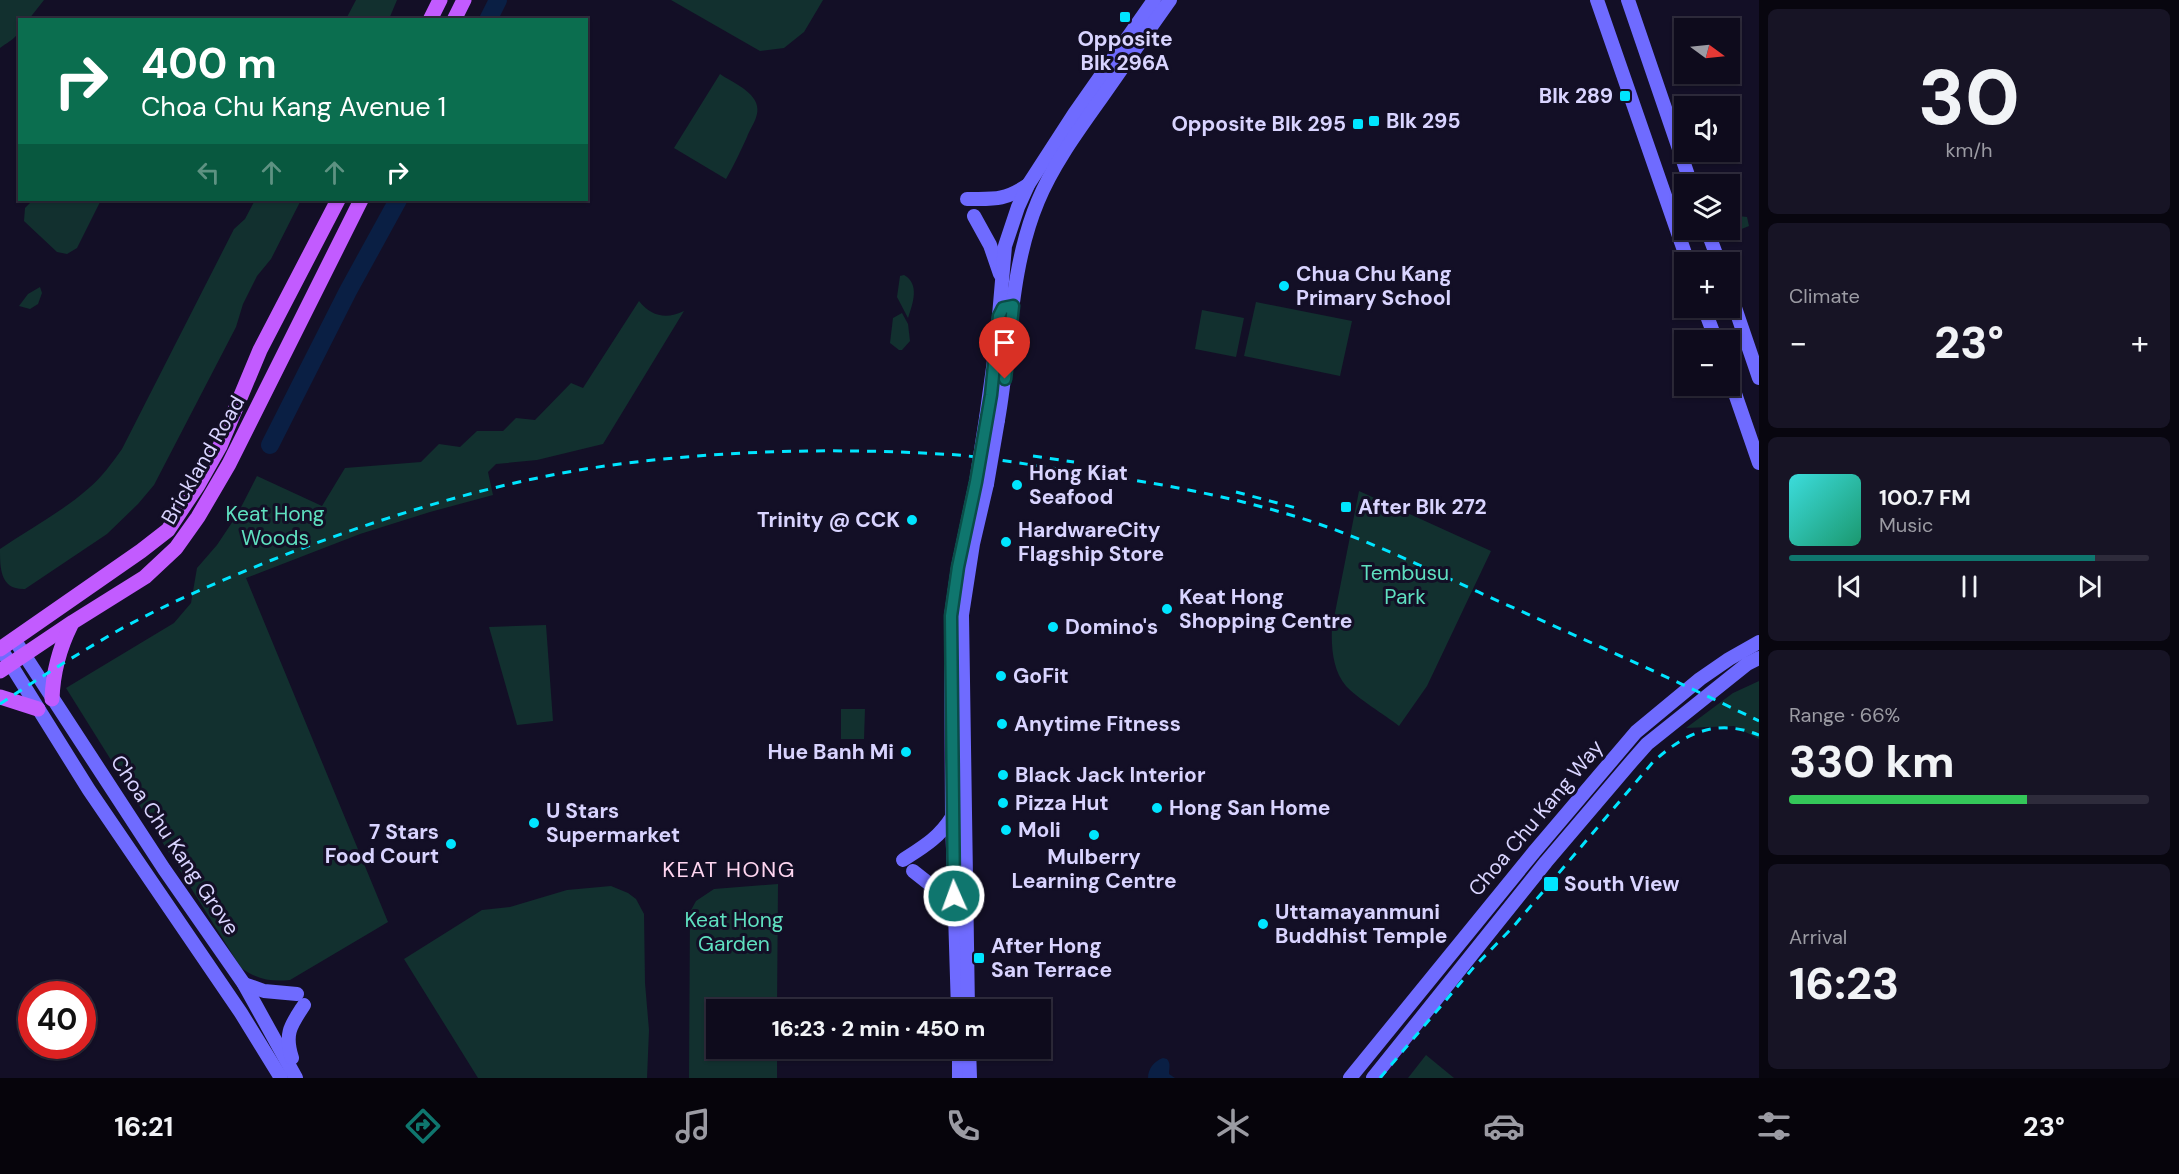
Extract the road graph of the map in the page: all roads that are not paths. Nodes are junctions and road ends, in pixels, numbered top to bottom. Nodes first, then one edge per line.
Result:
1 (440, 0) edge
2 (1154, 0) edge
3 (1170, 0) edge
4 (1597, 0) edge
5 (1628, 0) edge
6 (464, 2) edge
7 (431, 18) edge
8 (454, 18) edge
9 (1688, 174) edge
10 (1028, 185) junction
11 (967, 199) dead end
12 (337, 201) edge
13 (360, 201) edge
14 (974, 216) dead end
15 (1685, 252) edge
16 (1002, 282) junction
17 (1013, 306) junction
18 (999, 316) junction
19 (1739, 318) edge
20 (1759, 378) edge
21 (1736, 396) edge
22 (992, 419) junction
23 (1759, 463) edge
24 (982, 483) junction
25 (73, 622) junction
26 (14, 639) junction
27 (1759, 642) edge
28 (1, 649) edge
29 (24, 655) junction
30 (1759, 658) edge
31 (6, 667) edge
32 (0, 697) edge
33 (52, 699) junction
34 (38, 709) junction
35 (952, 817) junction
36 (903, 860) dead end
37 (912, 871) dead end
38 (955, 915) junction
39 (244, 984) junction
40 (958, 999) edge
41 (968, 999) edge
42 (959, 1059) edge
43 (969, 1059) edge
44 (281, 1078) edge
45 (297, 1078) edge
46 (959, 1078) edge
47 (970, 1078) edge
48 (1350, 1078) edge
49 (1373, 1078) edge

1 - 7 main road
2 - 10 street
3 - 17 street
4 - 15 street
5 - 9 street
6 - 8 main road
10 - 11 street
10 - 16 street
12 - 26 main road, Brickland Road
13 - 25 main road, Brickland Road
14 - 16 street
16 - 18 street
17 - 18 street
17 - 22 street
18 - 22 street
19 - 20 street
21 - 23 street
22 - 24 street, bridge
24 - 35 street
24 - 41 street
25 - 29 main road, Brickland Road
25 - 33 main road
26 - 28 main road, Brickland Road
26 - 29 street, Choa Chu Kang Grove
27 - 48 street, Choa Chu Kang Way
28 - 31 street, Choa Chu Kang Grove
29 - 31 main road, Brickland Road
29 - 33 street, Choa Chu Kang Grove
30 - 49 street, Choa Chu Kang Way
31 - 34 street, Choa Chu Kang Grove
32 - 34 main road
33 - 39 street, Choa Chu Kang Grove
34 - 44 street, Choa Chu Kang Grove
35 - 36 street
35 - 38 street
37 - 38 street
38 - 40 street
39 - 45 street, Choa Chu Kang Grove
39 - 45 street
42 - 46 street
43 - 47 street

